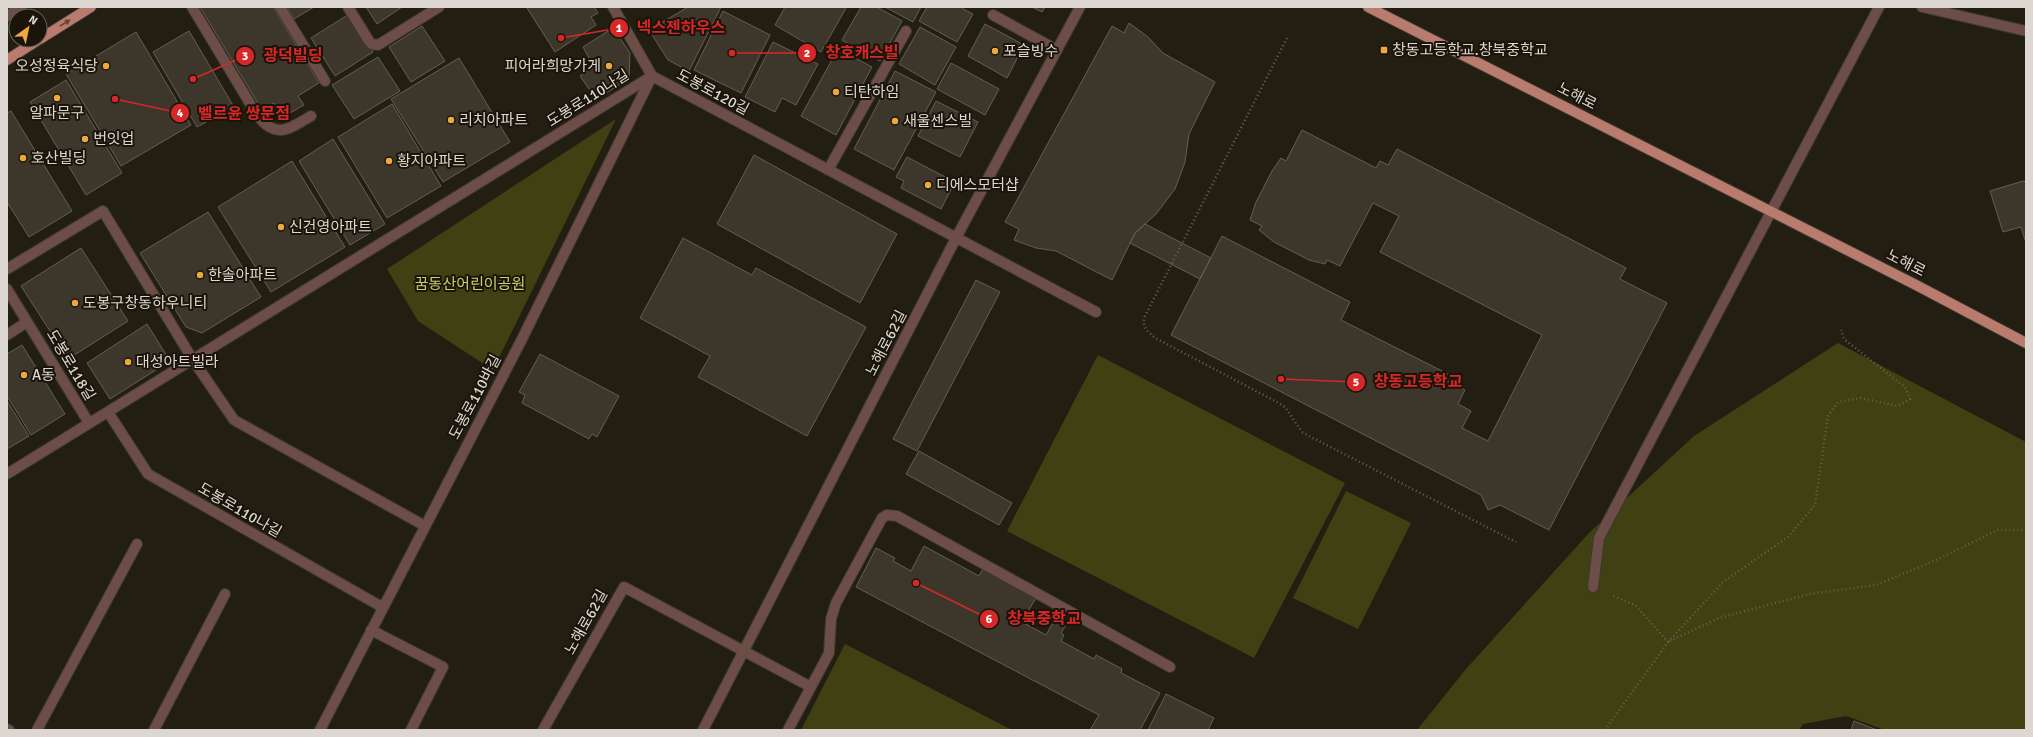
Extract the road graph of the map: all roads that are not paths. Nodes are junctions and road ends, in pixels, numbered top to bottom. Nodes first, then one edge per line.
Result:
1 (21, 7) edge
2 (90, 7) edge
3 (192, 7) edge
4 (280, 7) edge
5 (348, 7) edge
6 (439, 7) edge
7 (1080, 7) edge
8 (1368, 7) edge
9 (1879, 7) edge
10 (1922, 7) edge
11 (615, 8) edge
12 (993, 15) dead end
13 (7, 16) edge
14 (906, 31) dead end
15 (2026, 31) edge
16 (48, 33) edge
17 (25, 48) edge
18 (1057, 50) junction
19 (7, 60) edge
20 (652, 76) junction
21 (325, 81) dead end
22 (311, 116) dead end
23 (828, 170) junction
24 (1771, 211) junction
25 (956, 238) junction
26 (7, 269) edge
27 (7, 289) edge
28 (1096, 312) dead end
29 (27, 322) junction
30 (7, 335) edge
31 (2026, 343) edge
32 (193, 360) junction
33 (108, 412) junction
34 (89, 423) junction
35 (7, 474) edge
36 (425, 526) junction
37 (137, 544) dead end
38 (1593, 587) road end
39 (225, 594) dead end
40 (382, 607) junction
41 (371, 630) junction
42 (745, 652) junction
43 (1170, 667) dead end
44 (811, 687) junction
45 (37, 730) edge
46 (154, 730) edge
47 (320, 730) edge
48 (411, 730) edge
49 (543, 730) edge
50 (703, 730) edge
51 (788, 730) edge

1 - 13 street
16 -> 2 main road
3 - 22 street
4 - 21 street
5 - 6 street
7 - 18 street, 노해로62길
8 - 24 main road, 노해로
9 - 24 street
10 - 15 street
11 - 20 street
12 - 18 street
14 - 23 street
17 - 19 main road
18 - 25 street, 노해로62길
20 - 23 street, 도봉로120길
20 - 32 street, 도봉로110나길
20 - 36 street, 도봉로110바길
23 - 25 street, 도봉로120길
24 - 31 main road, 노해로
24 - 38 street
25 - 28 street, 도봉로120길
25 - 42 street, 노해로62길
26 - 32 street
27 - 29 street, 도봉로118길
29 - 30 street, 도봉로118길
29 - 34 street, 도봉로118길
32 - 33 street, 도봉로110나길
32 - 36 street
33 - 34 street, 도봉로110나길
33 - 40 street, 도봉로110나길
34 - 35 street, 도봉로110나길
36 - 40 street, 도봉로110바길
37 - 45 street
39 - 46 street
40 - 41 street, 도봉로110바길
41 - 47 street, 도봉로110바길
41 - 48 street
42 - 44 street
42 - 49 street, 노해로62길
42 - 50 street, 노해로62길
43 - 44 street
44 - 51 street

